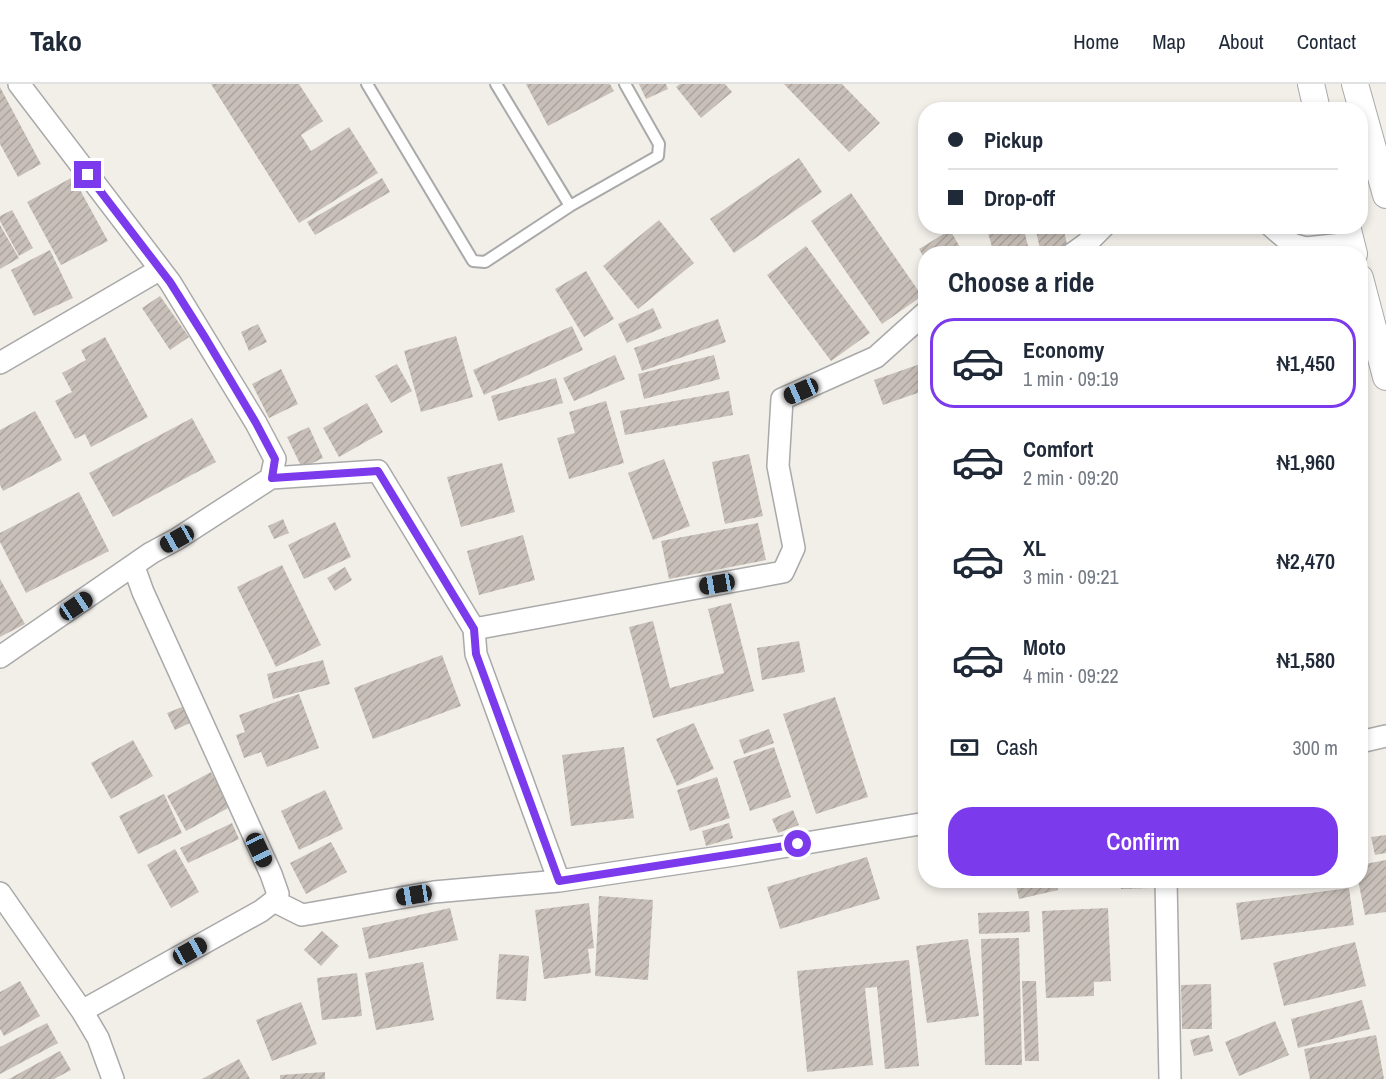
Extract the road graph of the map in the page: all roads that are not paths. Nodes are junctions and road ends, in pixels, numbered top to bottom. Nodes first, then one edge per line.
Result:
1 (19, 84) edge
2 (367, 84) edge
3 (496, 84) edge
4 (625, 84) edge
5 (1311, 84) edge
6 (1355, 84) edge
7 (1315, 102) edge
8 (1360, 102) edge
9 (1368, 131) edge
10 (1386, 195) edge
11 (570, 206) junction
12 (1096, 234) edge
13 (1280, 234) edge
14 (1351, 241) edge
15 (1083, 246) edge
16 (1299, 246) edge
17 (1319, 246) edge
18 (159, 270) junction
19 (1368, 308) edge
20 (918, 319) edge
21 (0, 363) edge
22 (1386, 377) edge
23 (272, 478) junction
24 (134, 567) junction
25 (474, 629) junction
26 (0, 657) edge
27 (1386, 736) edge
28 (1368, 740) edge
29 (918, 824) edge
30 (559, 881) junction
31 (1166, 888) edge
32 (0, 893) edge
33 (274, 901) junction
34 (82, 1011) junction
35 (113, 1079) edge
36 (1170, 1079) edge

1 - 18 street
2 - 11 lane
3 - 11 lane
4 - 11 lane
5 - 7 street
6 - 8 street
9 - 10 street
12 - 15 street
13 - 16 street
14 - 17 street
18 - 21 street
18 - 23 street
19 - 22 street
20 - 25 street
23 - 24 street
23 - 25 street
24 - 26 street
24 - 33 street
25 - 30 street
27 - 28 street
29 - 30 street
30 - 33 street
31 - 36 street
32 - 34 street
33 - 34 street
34 - 35 street

